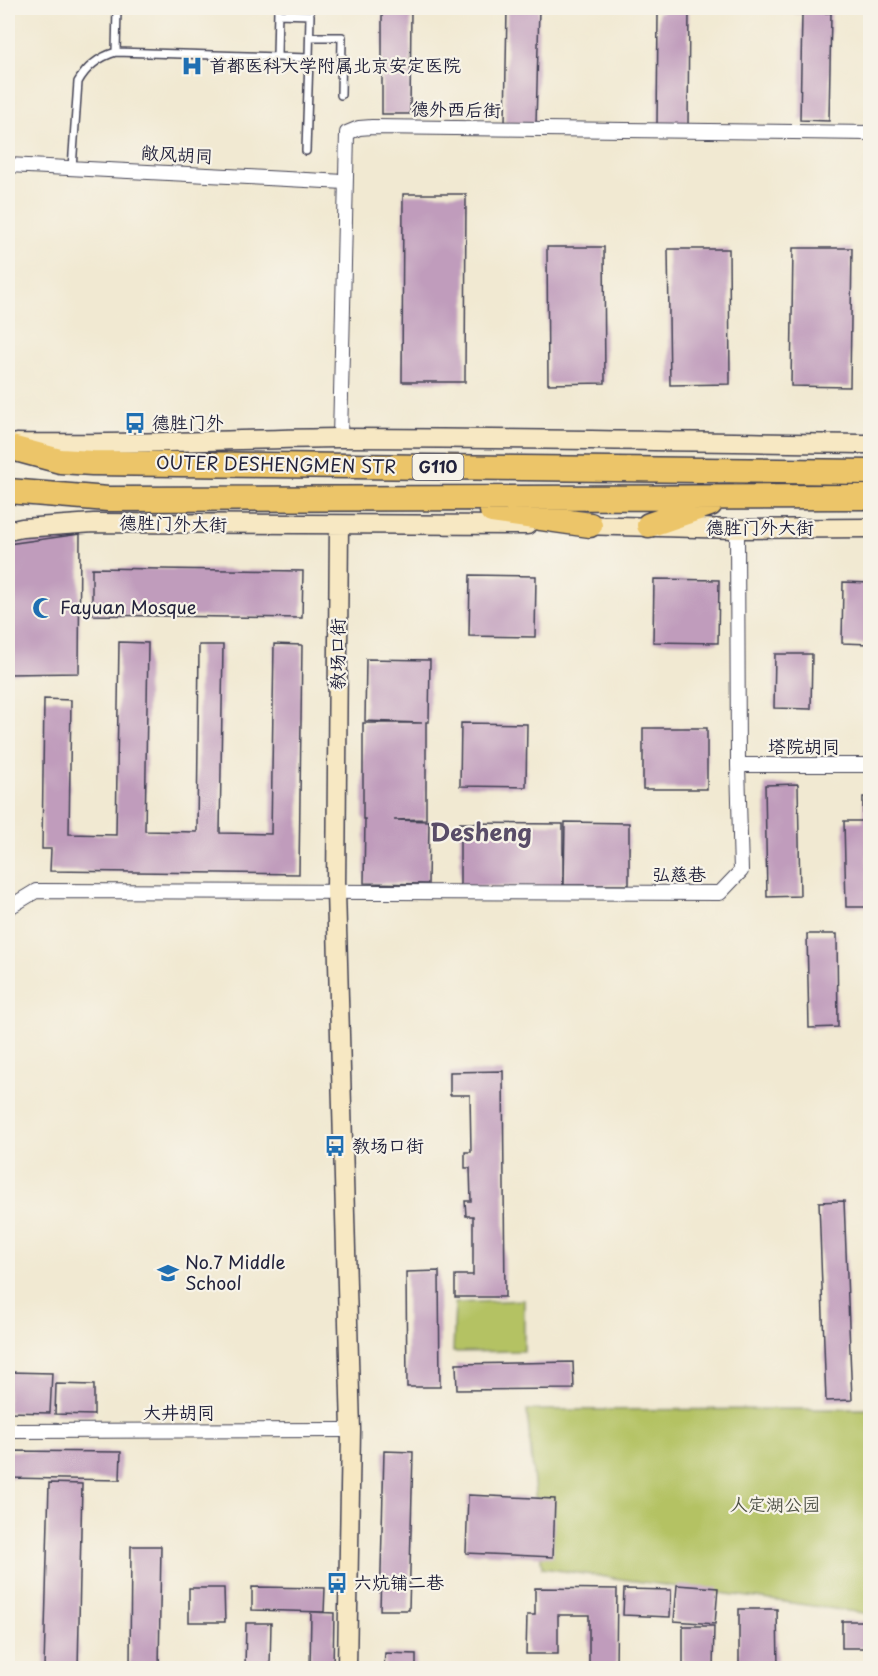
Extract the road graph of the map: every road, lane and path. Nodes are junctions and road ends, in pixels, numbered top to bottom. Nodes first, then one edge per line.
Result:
1 (117, 8) edge
2 (278, 11) edge
3 (310, 37) junction
4 (116, 52) junction
5 (277, 57) junction
6 (309, 58) junction
7 (341, 95) dead end
8 (870, 133) edge
9 (306, 151) dead end
10 (8, 165) edge
11 (72, 168) junction
12 (345, 182) junction
13 (340, 438) junction
14 (870, 444) edge
15 (8, 445) edge
16 (870, 472) edge
17 (8, 491) edge
18 (729, 497) junction
19 (870, 497) edge
20 (108, 499) junction
21 (412, 499) junction
22 (8, 508) edge
23 (339, 525) junction
24 (590, 525) junction
25 (649, 525) junction
26 (870, 528) edge
27 (737, 529) junction
28 (8, 531) edge
29 (738, 765) junction
30 (870, 765) edge
31 (336, 891) junction
32 (8, 908) edge
33 (351, 1430) junction
34 (8, 1431) edge
35 (347, 1668) edge

1 - 4 lane
2 - 3 lane
2 - 5 lane
3 - 6 lane
3 - 7 lane
4 - 5 lane
4 - 11 lane
5 - 6 lane
6 - 9 lane
8 - 12 street, 德外西后街
10 - 11 street, 敞风胡同
11 - 12 street, 敞风胡同
12 - 13 street, 德外西后街
13 - 14 street, OUTER DESHENGMEN STR
13 - 15 street, OUTER DESHENGMEN STR
15 - 16 highway, OUTER DESHENGMEN STR / G110
17 - 20 highway
18 - 19 highway, G110
18 - 21 highway, OUTER DESHENGMEN STR / G110
18 - 25 highway
20 - 21 highway, OUTER DESHENGMEN STR / G110
20 - 22 highway
21 - 24 highway
23 - 24 street
23 - 28 street, 德胜门外大街
23 - 31 street, 教场口街
24 - 25 street
25 - 27 street, 德胜门外大街
26 - 27 street, 德胜门外大街
27 - 29 street, 弘慈巷
29 - 30 street, 塔院胡同
29 - 31 street, 弘慈巷
31 - 32 street, 弘慈巷
31 - 33 street, 教场口街
33 - 34 street, 大井胡同
33 - 35 street, 教场口街

